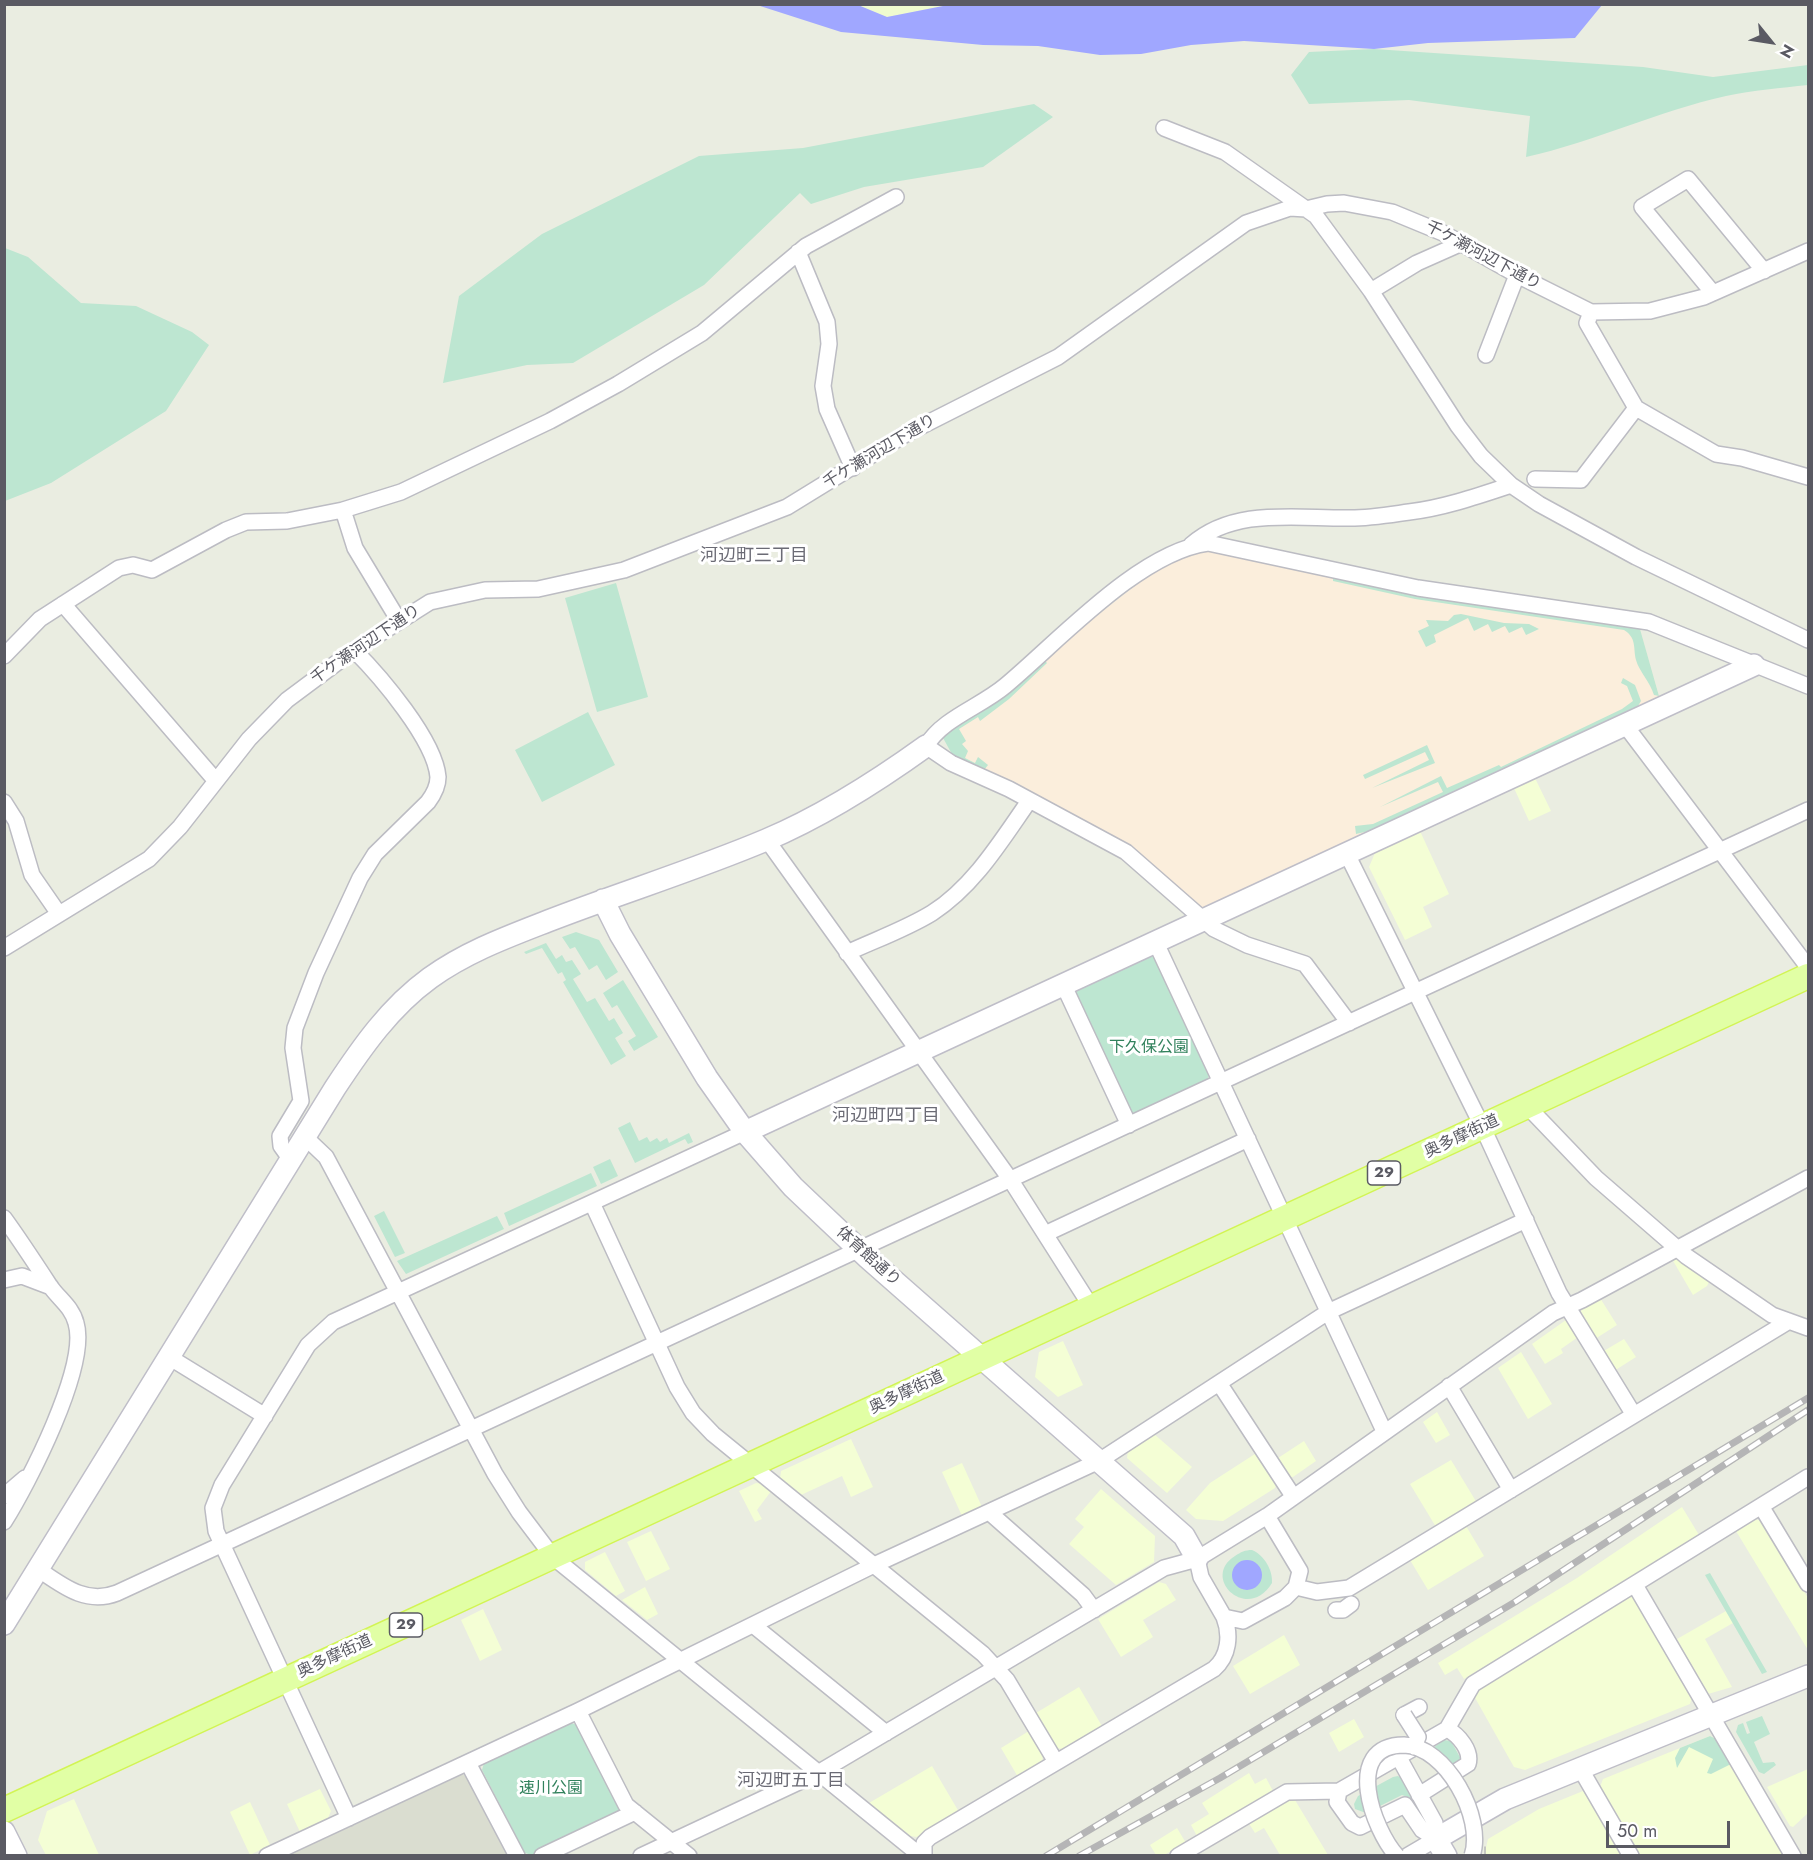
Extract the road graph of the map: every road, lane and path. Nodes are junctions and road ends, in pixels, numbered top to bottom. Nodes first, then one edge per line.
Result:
1 (1164, 128) dead end
2 (896, 197) dead end
3 (1306, 208) junction
4 (1462, 243) junction
5 (798, 252) junction
6 (1809, 252) edge
7 (1764, 271) junction
8 (1517, 275) junction
9 (1371, 291) junction
10 (1713, 293) junction
11 (1591, 312) junction
12 (1486, 355) dead end
13 (1636, 408) junction
14 (853, 468) junction
15 (1809, 477) edge
16 (1535, 479) dead end
17 (1511, 485) junction
18 (342, 510) junction
19 (1191, 545) junction
20 (63, 604) junction
21 (399, 621) junction
22 (1809, 640) edge
23 (354, 650) junction
24 (4, 656) edge
25 (1754, 665) junction
26 (1804, 681) edge
27 (1625, 725) junction
28 (926, 746) junction
29 (216, 781) junction
30 (1029, 801) junction
31 (4, 802) edge
32 (1809, 810) edge
33 (766, 840) junction
34 (1720, 852) junction
35 (1347, 854) junction
36 (603, 900) junction
37 (59, 914) junction
38 (1204, 921) junction
39 (1156, 943) junction
40 (4, 948) edge
41 (847, 953) junction
42 (1809, 967) edge
43 (1809, 976) edge
44 (1064, 986) junction
45 (1415, 992) junction
46 (1349, 1023) junction
47 (918, 1052) junction
48 (1221, 1081) junction
49 (1527, 1107) junction
50 (1129, 1125) junction
51 (1483, 1128) junction
52 (746, 1132) junction
53 (305, 1137) junction
54 (1248, 1139) junction
55 (291, 1160) junction
56 (1809, 1178) edge
57 (1010, 1179) junction
58 (591, 1203) junction
59 (4, 1218) edge
60 (1285, 1218) junction
61 (1526, 1220) junction
62 (1045, 1234) junction
63 (1676, 1249) junction
64 (859, 1250) junction
65 (4, 1280) edge
66 (51, 1287) junction
67 (398, 1292) junction
68 (1566, 1305) junction
69 (1092, 1308) junction
70 (1328, 1312) junction
71 (1789, 1321) junction
72 (1809, 1328) edge
73 (656, 1343) junction
74 (169, 1357) junction
75 (982, 1359) junction
76 (1219, 1383) junction
77 (1449, 1386) junction
78 (1634, 1415) junction
79 (265, 1416) junction
80 (471, 1428) junction
81 (1384, 1431) junction
82 (1099, 1461) junction
83 (751, 1465) junction
84 (30, 1474) junction
85 (1809, 1477) edge
86 (1511, 1490) junction
87 (4, 1496) edge
88 (1293, 1496) junction
89 (1761, 1506) junction
90 (989, 1512) junction
91 (1267, 1516) junction
92 (4, 1522) edge
93 (222, 1544) junction
94 (553, 1557) junction
95 (1197, 1559) junction
96 (874, 1565) junction
97 (38, 1569) junction
98 (1809, 1584) edge
99 (1635, 1585) junction
100 (1296, 1587) junction
101 (1351, 1604) dead end
102 (1094, 1610) junction
103 (1336, 1610) dead end
104 (1224, 1617) junction
105 (4, 1624) edge
106 (753, 1625) junction
107 (681, 1661) junction
108 (997, 1668) junction
109 (1809, 1677) edge
110 (285, 1680) junction
111 (1411, 1704) dead end
112 (578, 1711) junction
113 (1712, 1716) junction
114 (1448, 1729) junction
115 (886, 1733) junction
116 (1414, 1747) junction
117 (1398, 1756) junction
118 (468, 1762) junction
119 (1056, 1762) junction
120 (1580, 1768) junction
121 (818, 1773) junction
122 (1339, 1791) junction
123 (1419, 1795) junction
124 (4, 1810) edge
125 (634, 1812) junction
126 (349, 1818) junction
127 (4, 1832) edge
128 (671, 1842) junction
129 (1441, 1847) edge
130 (1477, 1854) edge
131 (16, 1856) edge
132 (267, 1856) edge
133 (517, 1856) edge
134 (542, 1856) edge
135 (642, 1856) edge
136 (689, 1856) edge
137 (922, 1856) edge
138 (1179, 1856) edge
139 (1397, 1856) edge
140 (1407, 1856) edge
141 (1631, 1856) edge
142 (1793, 1856) edge

1 - 3 street
2 - 5 street
3 - 4 street, 千ケ瀬河辺下通り
3 - 9 street
3 - 14 street, 千ケ瀬河辺下通り
4 - 8 street, 千ケ瀬河辺下通り
4 - 9 street
5 - 14 street
5 - 18 street
6 - 7 street, 千ケ瀬河辺下通り
7 - 10 street, 千ケ瀬河辺下通り
7 - 10 street
8 - 11 street, 千ケ瀬河辺下通り
8 - 12 street
9 - 17 street
10 - 11 street, 千ケ瀬河辺下通り
11 - 13 street
13 - 15 street
13 - 16 street
14 - 21 street, 千ケ瀬河辺下通り
17 - 19 street
17 - 22 street
18 - 20 street
18 - 21 street
19 - 25 street
19 - 28 street
20 - 24 street
20 - 29 street
21 - 23 street, 千ケ瀬河辺下通り
23 - 29 street, 千ケ瀬河辺下通り
23 - 55 street
25 - 26 street
25 - 27 street
27 - 34 street
27 - 35 street
28 - 30 street
28 - 33 street
29 - 37 street, 千ケ瀬河辺下通り
30 - 38 street
30 - 41 street
31 - 37 street
32 - 34 street
33 - 36 street
33 - 41 street
34 - 42 street
34 - 45 street
35 - 38 street
35 - 45 street
36 - 52 street, 体育館通り
36 - 53 street
37 - 40 street, 千ケ瀬河辺下通り
38 - 39 street
38 - 46 street
39 - 44 street
39 - 48 street
41 - 47 street
43 - 49 main road, 奥多摩街道 / 29
44 - 47 street
44 - 50 street
45 - 46 street
45 - 51 street
46 - 48 street
47 - 52 street
47 - 57 street
48 - 50 street
48 - 54 street
49 - 51 main road, 奥多摩街道 / 29
49 - 63 street
50 - 57 street
51 - 60 main road, 奥多摩街道 / 29
51 - 61 street
52 - 58 street
52 - 64 street, 体育館通り
53 - 55 street
53 - 67 street
54 - 60 street
54 - 62 street
55 - 74 street
56 - 63 street
57 - 62 street
57 - 64 street
58 - 67 street
58 - 73 street
59 - 66 street
60 - 69 main road, 奥多摩街道 / 29
60 - 70 street
61 - 68 street
61 - 70 street
62 - 69 street
63 - 68 street
63 - 71 street
64 - 73 street
64 - 75 street, 体育館通り
65 - 66 street
66 - 84 street
67 - 79 street
67 - 80 street
68 - 77 street
68 - 78 street
69 - 75 main road, 奥多摩街道 / 29
70 - 76 street
70 - 81 street
71 - 72 street
71 - 78 street
73 - 80 street
73 - 83 street
74 - 79 street
74 - 97 street
75 - 82 street, 体育館通り
75 - 83 main road, 奥多摩街道 / 29
76 - 82 street
76 - 88 street
77 - 81 street
77 - 86 street
78 - 86 street
79 - 93 street
80 - 93 street
80 - 94 street
81 - 88 street
82 - 90 street
82 - 95 street, 体育館通り
83 - 94 main road, 奥多摩街道 / 29
83 - 96 street
84 - 87 street
84 - 92 street
85 - 89 street
86 - 100 street
88 - 91 street
89 - 98 street
89 - 99 street
90 - 96 street
90 - 102 street
91 - 95 street
91 - 100 street
93 - 97 street
93 - 110 street
94 - 107 street
94 - 110 main road, 奥多摩街道 / 29
95 - 102 street
95 - 104 street
96 - 106 street
96 - 108 street
97 - 105 street
99 - 113 street
99 - 114 street
100 - 104 street
101 - 103 street
102 - 108 street
104 - 119 street
106 - 107 street
106 - 115 street
107 - 112 street
107 - 121 street
108 - 115 street
108 - 119 street
109 - 113 street
110 - 124 main road, 奥多摩街道 / 29
110 - 126 street
111 - 116 street, bridge
112 - 118 street
112 - 125 street
113 - 120 street
113 - 142 street
114 - 117 street
114 - 123 street
115 - 121 street
116 - 130 street, bridge
116 - 139 street, bridge
117 - 122 street
117 - 123 street
118 - 126 street
118 - 133 street
119 - 137 street
120 - 129 street
120 - 141 street
121 - 128 street
121 - 137 street
122 - 129 street
122 - 138 street
123 - 129 street
125 - 128 street
125 - 134 street
126 - 132 street
127 - 131 street
128 - 135 street
128 - 136 street
129 - 140 street

